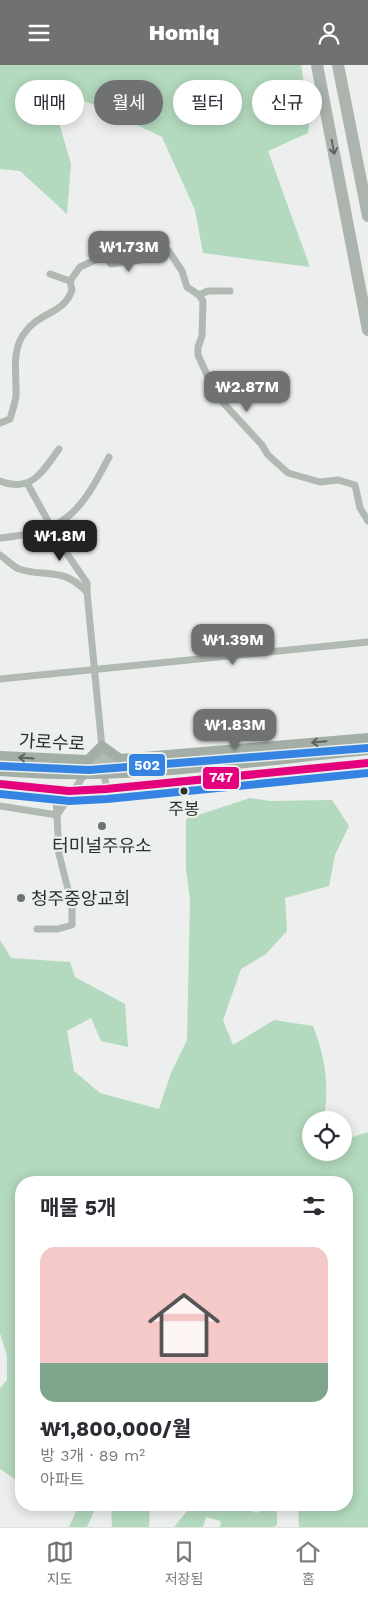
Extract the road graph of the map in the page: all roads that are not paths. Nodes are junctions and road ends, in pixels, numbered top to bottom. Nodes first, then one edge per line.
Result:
1 (317, 65) edge
2 (338, 65) edge
3 (368, 216) edge
4 (150, 247) junction
5 (104, 255) junction
6 (50, 274) dead end
7 (70, 281) junction
8 (230, 291) dead end
9 (199, 295) junction
10 (368, 330) edge
11 (0, 423) edge
12 (59, 449) dead end
13 (109, 457) dead end
14 (0, 481) edge
15 (27, 483) junction
16 (368, 521) edge
17 (52, 527) junction
18 (0, 538) edge
19 (0, 555) edge
20 (87, 592) junction
21 (368, 642) edge
22 (95, 669) junction
23 (0, 679) edge
24 (368, 738) edge
25 (102, 746) junction
26 (368, 750) edge
27 (0, 756) edge
28 (120, 759) junction
29 (88, 760) junction
30 (103, 760) junction
31 (368, 763) edge
32 (0, 771) edge
33 (104, 774) junction
34 (84, 775) junction
35 (0, 784) edge
36 (55, 789) junction
37 (106, 789) junction
38 (73, 790) junction
39 (0, 806) edge
40 (57, 815) junction
41 (37, 929) dead end

1 -> 10 highway
2 - 3 highway
4 - 5 street
4 - 5 street
4 - 9 street
5 - 7 street
6 - 7 street
7 - 11 street
8 - 9 street
9 - 16 street
12 - 15 street
13 - 17 street
14 - 15 street
15 - 17 street
17 - 18 street
17 - 20 street
19 - 20 street
20 - 22 street
21 - 22 street
22 - 23 street
22 - 25 street
24 -> 28 main road, 가로수로
25 - 28 main road
25 - 29 main road
25 - 30 street
26 - 33 main road, 가로수로
29 -> 27 main road, 가로수로
28 - 30 street, 가로수로
29 - 30 street, 가로수로
30 - 33 street, 가로수로
30 - 34 street, 가로수로
31 - 37 main road
32 - 34 main road, 가로수로
33 - 34 main road, 가로수로
33 - 37 street, 가로수로
34 - 38 street, 가로수로
35 - 36 main road
36 - 38 main road
36 - 40 street
37 - 38 main road
38 - 40 street, 가로수로
39 - 40 street
40 - 41 street

